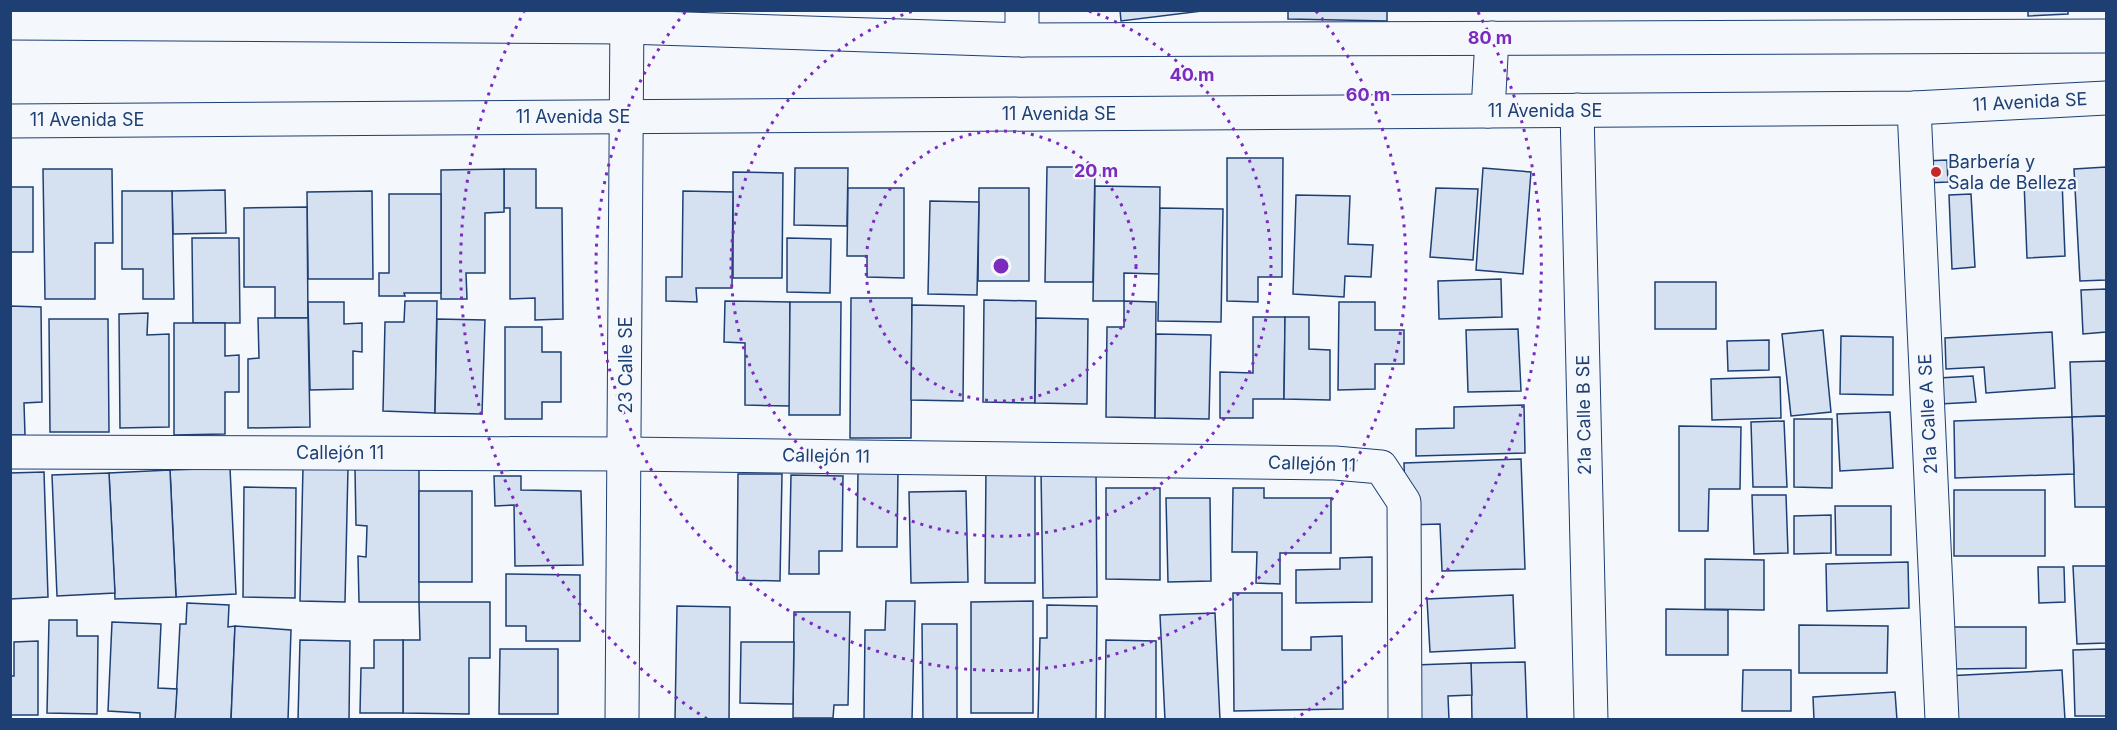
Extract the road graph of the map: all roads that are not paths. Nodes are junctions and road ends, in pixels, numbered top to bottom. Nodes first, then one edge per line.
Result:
1 (183, 18) edge
2 (626, 19) edge
3 (10, 23) edge
4 (1423, 24) edge
5 (1022, 25) edge
6 (2106, 36) edge
7 (1492, 38) junction
8 (2106, 98) edge
9 (1914, 108) junction
10 (1488, 111) junction
11 (1577, 111) junction
12 (627, 117) junction
13 (10, 121) edge
14 (10, 452) edge
15 (625, 454) junction
16 (622, 720) edge
17 (1405, 720) edge
18 (1591, 720) edge
19 (1942, 720) edge

1 - 2 street
1 - 3 street
2 - 5 street
2 - 12 street, 23 Calle SE
4 - 5 street
4 - 7 street
6 - 7 street
7 - 10 street
8 - 9 street, 11 Avenida SE
9 - 11 street, 11 Avenida SE
9 - 19 street, 21a Calle A SE
10 - 11 street, 11 Avenida SE
10 - 12 street, 11 Avenida SE
11 - 18 street, 21a Calle B SE
12 - 13 street, 11 Avenida SE
12 - 15 street, 23 Calle SE
14 - 15 street, Callejón 11
15 - 16 street, 23 Calle SE
15 - 17 street, Callejón 11

